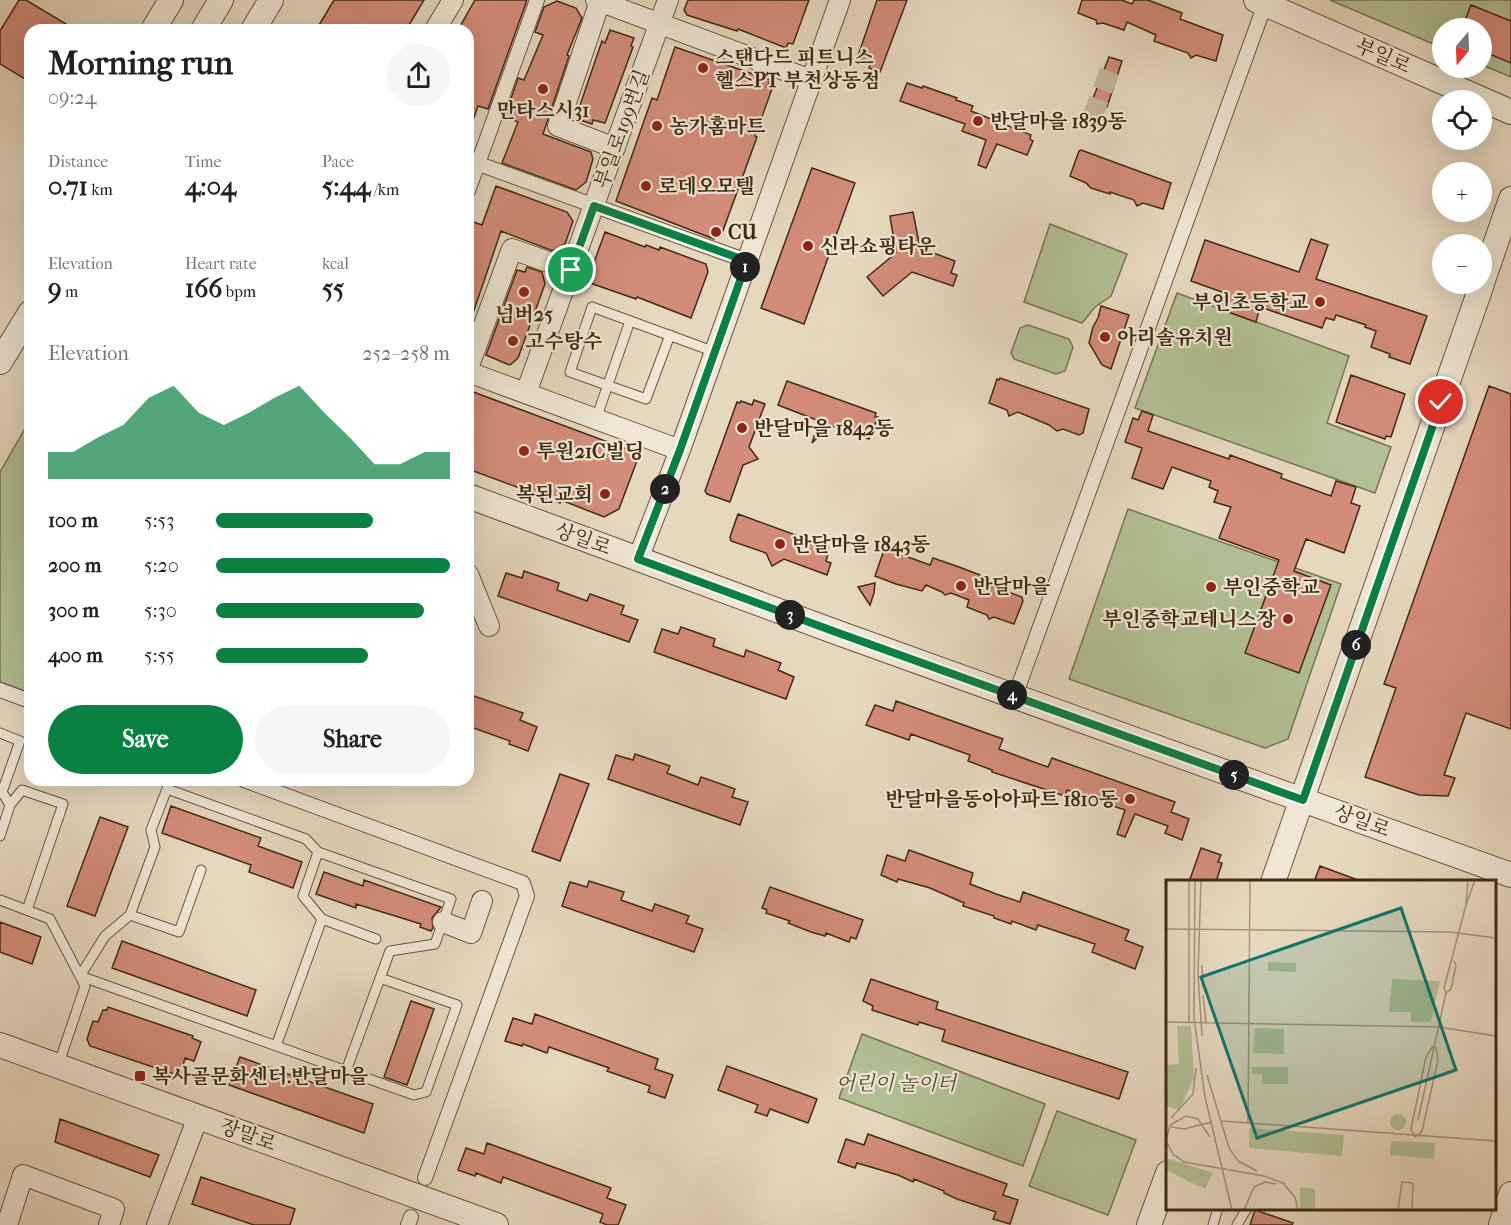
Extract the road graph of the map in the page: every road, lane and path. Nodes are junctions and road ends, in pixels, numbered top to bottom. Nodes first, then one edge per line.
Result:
1 (171, 0) edge
2 (221, 0) edge
3 (271, 0) edge
4 (453, 0) edge
5 (537, 0) edge
6 (668, 0) edge
7 (840, 0) edge
8 (598, 1) edge
9 (1260, 2) edge
10 (157, 24) edge
11 (207, 24) edge
12 (257, 24) edge
13 (439, 24) edge
14 (660, 24) junction
15 (811, 80) junction
16 (1511, 112) edge
17 (615, 148) junction
18 (474, 159) edge
19 (474, 162) edge
20 (1511, 200) edge
21 (594, 206) junction
22 (1492, 254) edge
23 (747, 261) junction
24 (571, 270) junction
25 (1478, 294) edge
26 (630, 321) junction
27 (20, 326) edge
28 (670, 335) junction
29 (715, 352) junction
30 (474, 354) edge
31 (0, 362) edge
32 (474, 372) edge
33 (607, 385) junction
34 (526, 393) junction
35 (596, 419) junction
36 (680, 450) junction
37 (474, 498) edge
38 (638, 559) junction
39 (474, 589) edge
40 (489, 626) dead end
41 (0, 690) edge
42 (1015, 696) junction
43 (24, 699) edge
44 (0, 733) edge
45 (264, 786) edge
46 (1303, 800) junction
47 (10, 805) junction
48 (0, 836) edge
49 (318, 852) junction
50 (201, 870) dead end
51 (1511, 875) edge
52 (1274, 880) edge
53 (0, 900) edge
54 (482, 901) dead end
55 (27, 910) junction
56 (130, 915) junction
57 (322, 920) junction
58 (443, 922) junction
59 (376, 939) dead end
60 (80, 976) junction
61 (380, 978) junction
62 (0, 1045) edge
63 (276, 1046) junction
64 (58, 1066) junction
65 (346, 1071) junction
66 (198, 1117) junction
67 (1166, 1176) edge
68 (425, 1178) dead end
69 (1511, 1194) edge
70 (1218, 1210) edge
71 (1246, 1210) edge
72 (7, 1225) edge
73 (109, 1225) edge
74 (157, 1225) edge
75 (496, 1225) edge
76 (1149, 1225) edge
77 (1213, 1225) edge
78 (1237, 1225) edge
79 (1502, 1225) edge

1 - 10 street
2 - 11 street
3 - 12 street
4 - 13 street
5 - 18 street
6 - 14 street, 부일로199번길
7 - 15 street
8 - 14 street
8 - 17 street
9 - 16 street, 부일로
9 - 42 street
14 - 15 street
14 - 17 street, 부일로199번길
15 - 23 street
17 - 21 street, 부일로199번길
19 - 21 street
20 - 22 street
21 - 23 street
21 - 24 street, 부일로199번길
23 - 29 street
24 - 30 street
24 - 34 street, 부일로199번길
25 - 46 street
26 - 28 lane
26 - 33 lane
26 - 33 lane
27 - 31 street
28 - 29 lane
28 - 33 lane
29 - 36 street
32 - 34 street
33 - 35 lane
34 - 35 street
35 - 36 street
36 - 38 street
37 - 38 street, 상일로
38 - 42 street, 상일로
39 - 40 street
41 - 43 street
42 - 46 street, 상일로
44 - 47 lane
45 - 68 street
46 - 51 street, 상일로
46 - 52 street
47 - 48 lane
47 - 55 lane
49 - 56 lane
49 - 57 lane
49 - 58 lane
50 - 56 lane
53 - 55 lane
54 - 58 street
55 - 60 lane
56 - 60 lane
57 - 59 lane
57 - 63 lane
58 - 61 lane
60 - 63 lane
60 - 64 lane
61 - 65 lane
61 - 65 lane
62 - 64 street, 장말로
63 - 65 lane
64 - 66 street, 장말로
66 - 74 street
66 - 75 street, 장말로
67 - 76 street
69 - 79 street
70 - 77 lane
71 - 78 lane
72 - 73 street

